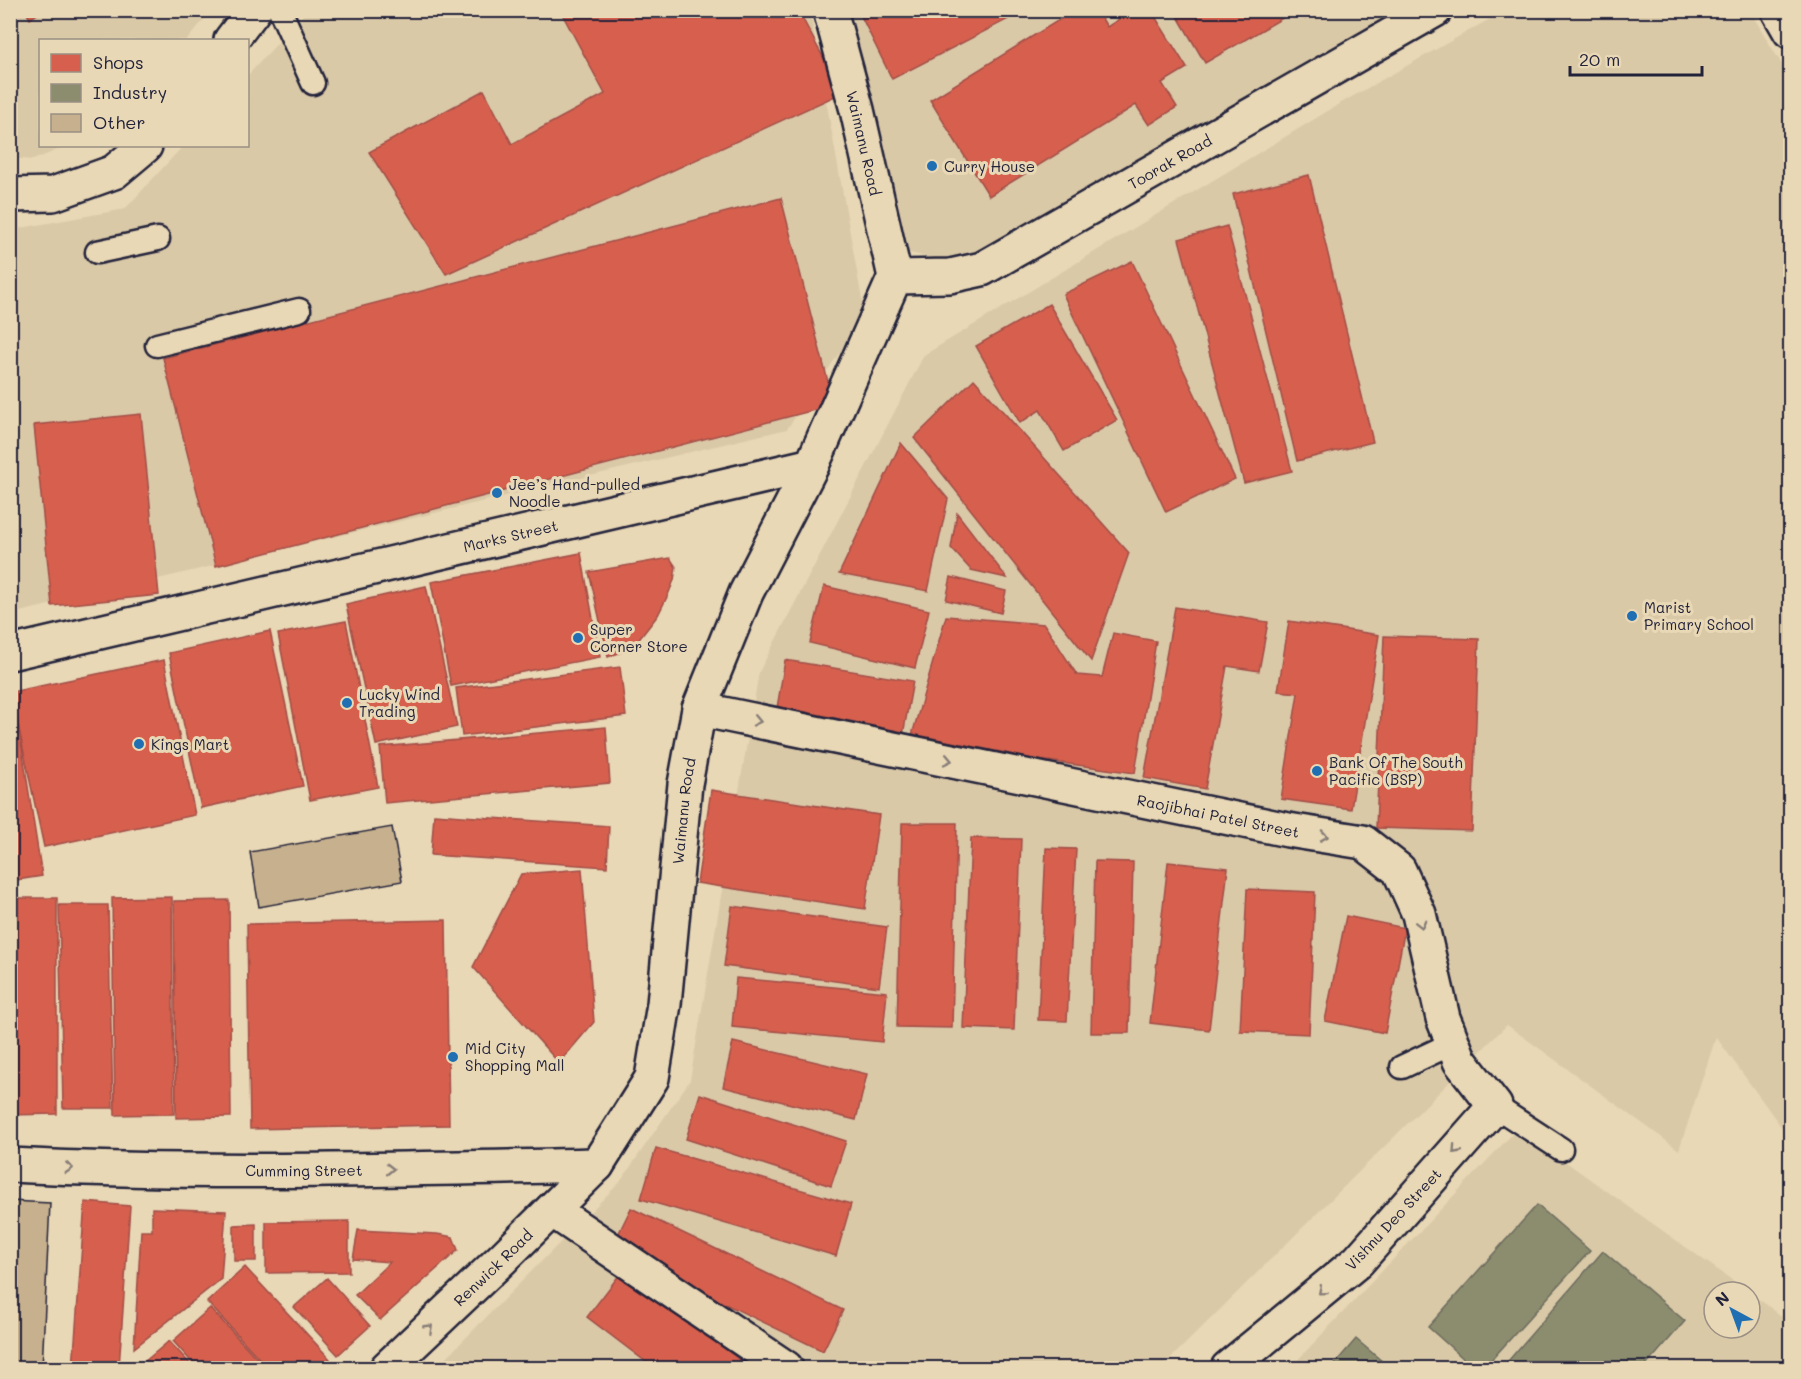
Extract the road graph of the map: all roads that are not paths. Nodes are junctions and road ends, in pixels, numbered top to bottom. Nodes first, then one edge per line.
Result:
1 (254, 10) edge
2 (280, 10) edge
3 (830, 10) edge
4 (1435, 10) edge
5 (1778, 10) edge
6 (1791, 31) edge
7 (232, 39) edge
8 (313, 83) dead end
9 (144, 147) edge
10 (10, 195) edge
11 (158, 239) dead end
12 (97, 252) dead end
13 (895, 277) junction
14 (298, 310) dead end
15 (157, 345) dead end
16 (812, 465) junction
17 (10, 654) edge
18 (699, 709) junction
19 (1453, 1043) junction
20 (1402, 1066) dead end
21 (1495, 1106) junction
22 (1561, 1149) dead end
23 (10, 1164) edge
24 (597, 1165) junction
25 (552, 1210) junction
26 (387, 1368) edge
27 (786, 1368) edge
28 (1228, 1368) edge

1 - 7 main road
2 - 8 lane
3 - 13 main road, Waimanu Road
4 - 13 main road, Toorak Road
5 - 6 main road
9 - 10 main road
11 - 12 lane
13 - 16 main road
14 - 15 lane
16 - 17 main road, Marks Street
16 - 18 main road, Waimanu Road
18 -> 19 main road, Raojibhai Patel Street
18 - 24 main road, Waimanu Road
19 - 20 lane
19 - 21 main road, Raojibhai Patel Street
21 - 22 lane, Raojibhai Patel Street
21 -> 28 main road, Vishnu Deo Street
23 -> 24 main road, Cumming Street
24 - 25 main road, Renwick Road
26 -> 25 main road, Renwick Road
25 - 27 main road

